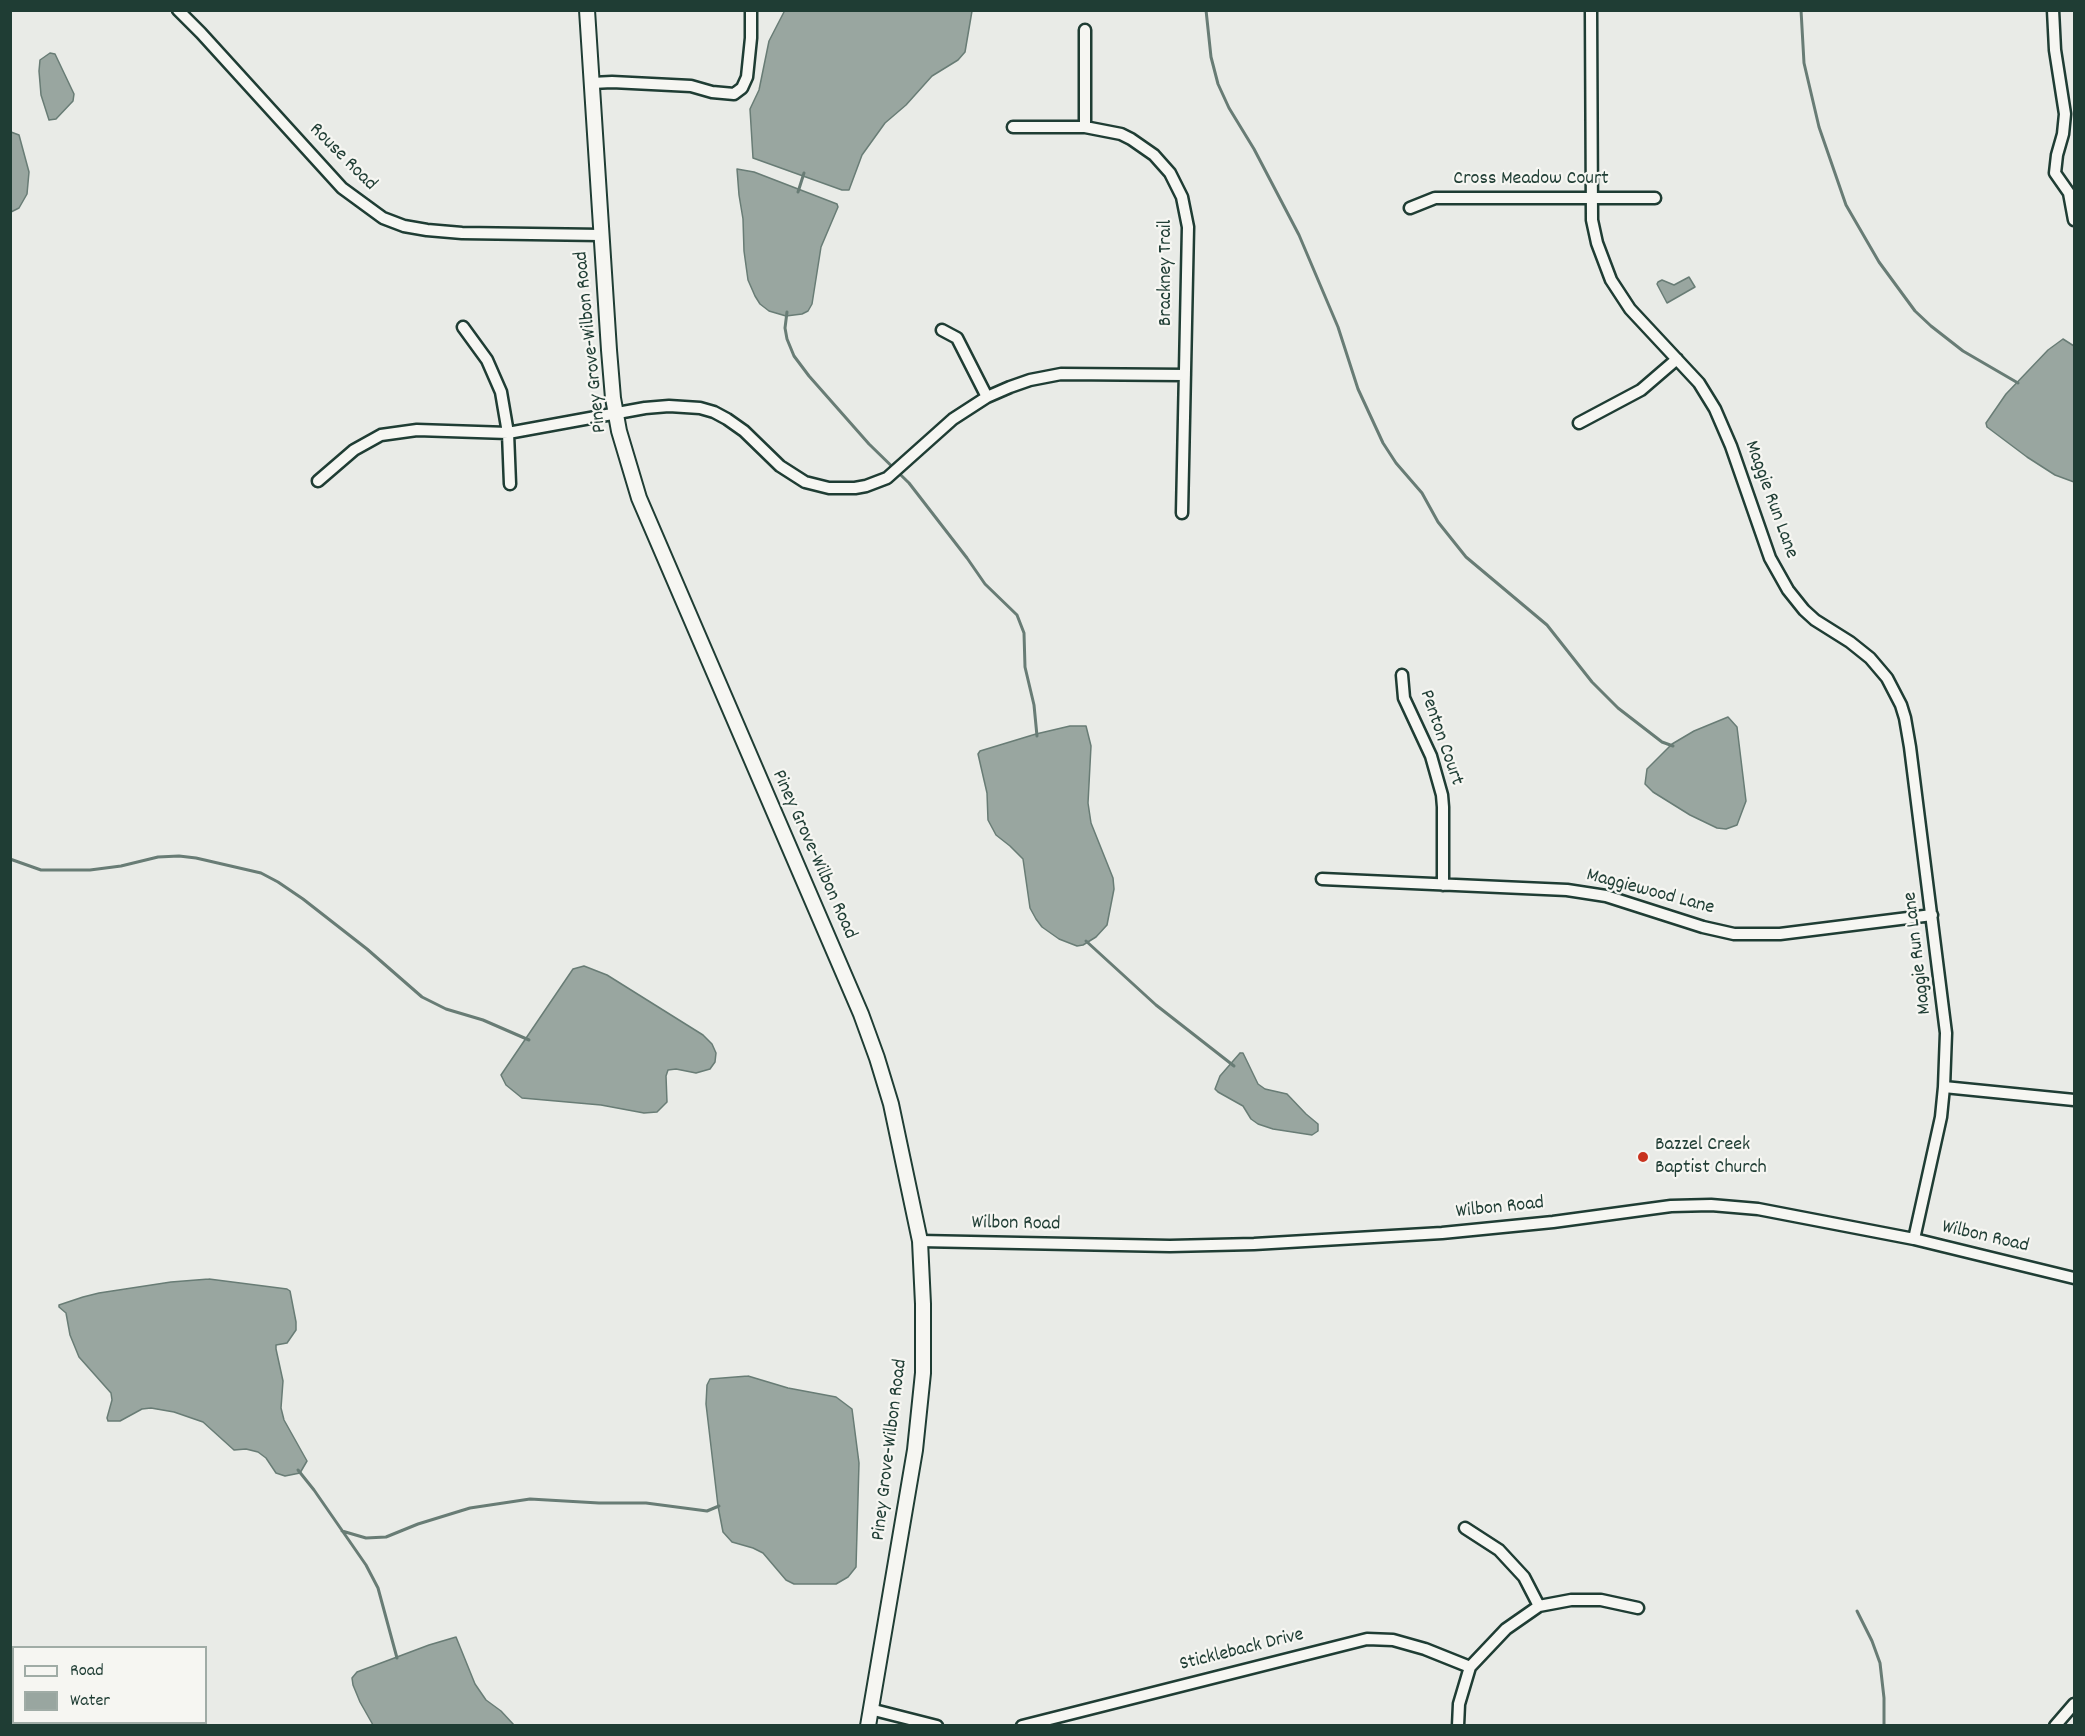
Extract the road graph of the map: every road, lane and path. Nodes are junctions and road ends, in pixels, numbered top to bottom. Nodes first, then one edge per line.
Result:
1 (178, 10) edge
2 (587, 10) edge
3 (751, 10) edge
4 (1591, 10) edge
5 (2053, 10) edge
6 (1085, 30) dead end
7 (592, 83) junction
8 (1013, 127) dead end
9 (1085, 127) junction
10 (1591, 198) junction
11 (1655, 198) dead end
12 (1410, 208) dead end
13 (2074, 219) edge
14 (601, 235) junction
15 (463, 327) dead end
16 (942, 330) dead end
17 (1677, 359) junction
18 (1185, 375) junction
19 (987, 397) junction
20 (616, 415) junction
21 (1579, 423) dead end
22 (508, 433) junction
23 (318, 482) dead end
24 (510, 484) dead end
25 (1182, 513) dead end
26 (1402, 675) dead end
27 (1322, 879) dead end
28 (1443, 885) junction
29 (1932, 915) junction
30 (1944, 1087) junction
31 (2074, 1100) edge
32 (1914, 1239) junction
33 (920, 1241) junction
34 (2074, 1278) edge
35 (1465, 1528) dead end
36 (1539, 1606) junction
37 (1638, 1608) dead end
38 (1470, 1667) junction
39 (2074, 1704) edge
40 (870, 1709) junction
41 (1072, 1714) junction
42 (868, 1725) edge
43 (937, 1725) edge
44 (1022, 1725) edge
45 (1072, 1725) edge
46 (1458, 1725) edge
47 (2055, 1725) edge

1 - 14 street, Rouse Road
2 - 7 street, Piney Grove-Wilbon Road
3 - 7 street
4 - 10 street, Maggie Run Lane
5 - 13 street
6 - 9 street
7 - 14 street, Piney Grove-Wilbon Road
8 - 9 street, Brackney Trail
9 - 18 street, Brackney Trail
10 - 11 street, Cross Meadow Court
10 - 12 street, Cross Meadow Court
10 - 17 street, Maggie Run Lane
14 - 20 street, Piney Grove-Wilbon Road
15 - 22 street
16 - 19 street
17 - 21 street
17 - 29 street, Maggie Run Lane
18 - 19 street
18 - 25 street, Brackney Trail
19 - 20 street
20 - 22 street
20 - 33 street, Piney Grove-Wilbon Road
22 - 23 street
22 - 24 street
26 - 28 street, Penton Court
27 - 28 street, Maggiewood Lane
28 - 29 street, Maggiewood Lane
29 - 30 street, Maggie Run Lane
30 - 31 street
30 - 32 street, Maggie Run Lane
32 - 33 street, Wilbon Road
32 - 34 street, Wilbon Road
33 - 40 street, Piney Grove-Wilbon Road
35 - 36 street
36 - 37 street
36 - 38 street
38 - 41 street, Stickleback Drive
38 - 46 street
39 - 47 street
40 - 42 street, Piney Grove-Wilbon Road
40 - 43 street
41 - 44 street, Stickleback Drive
41 - 45 street

